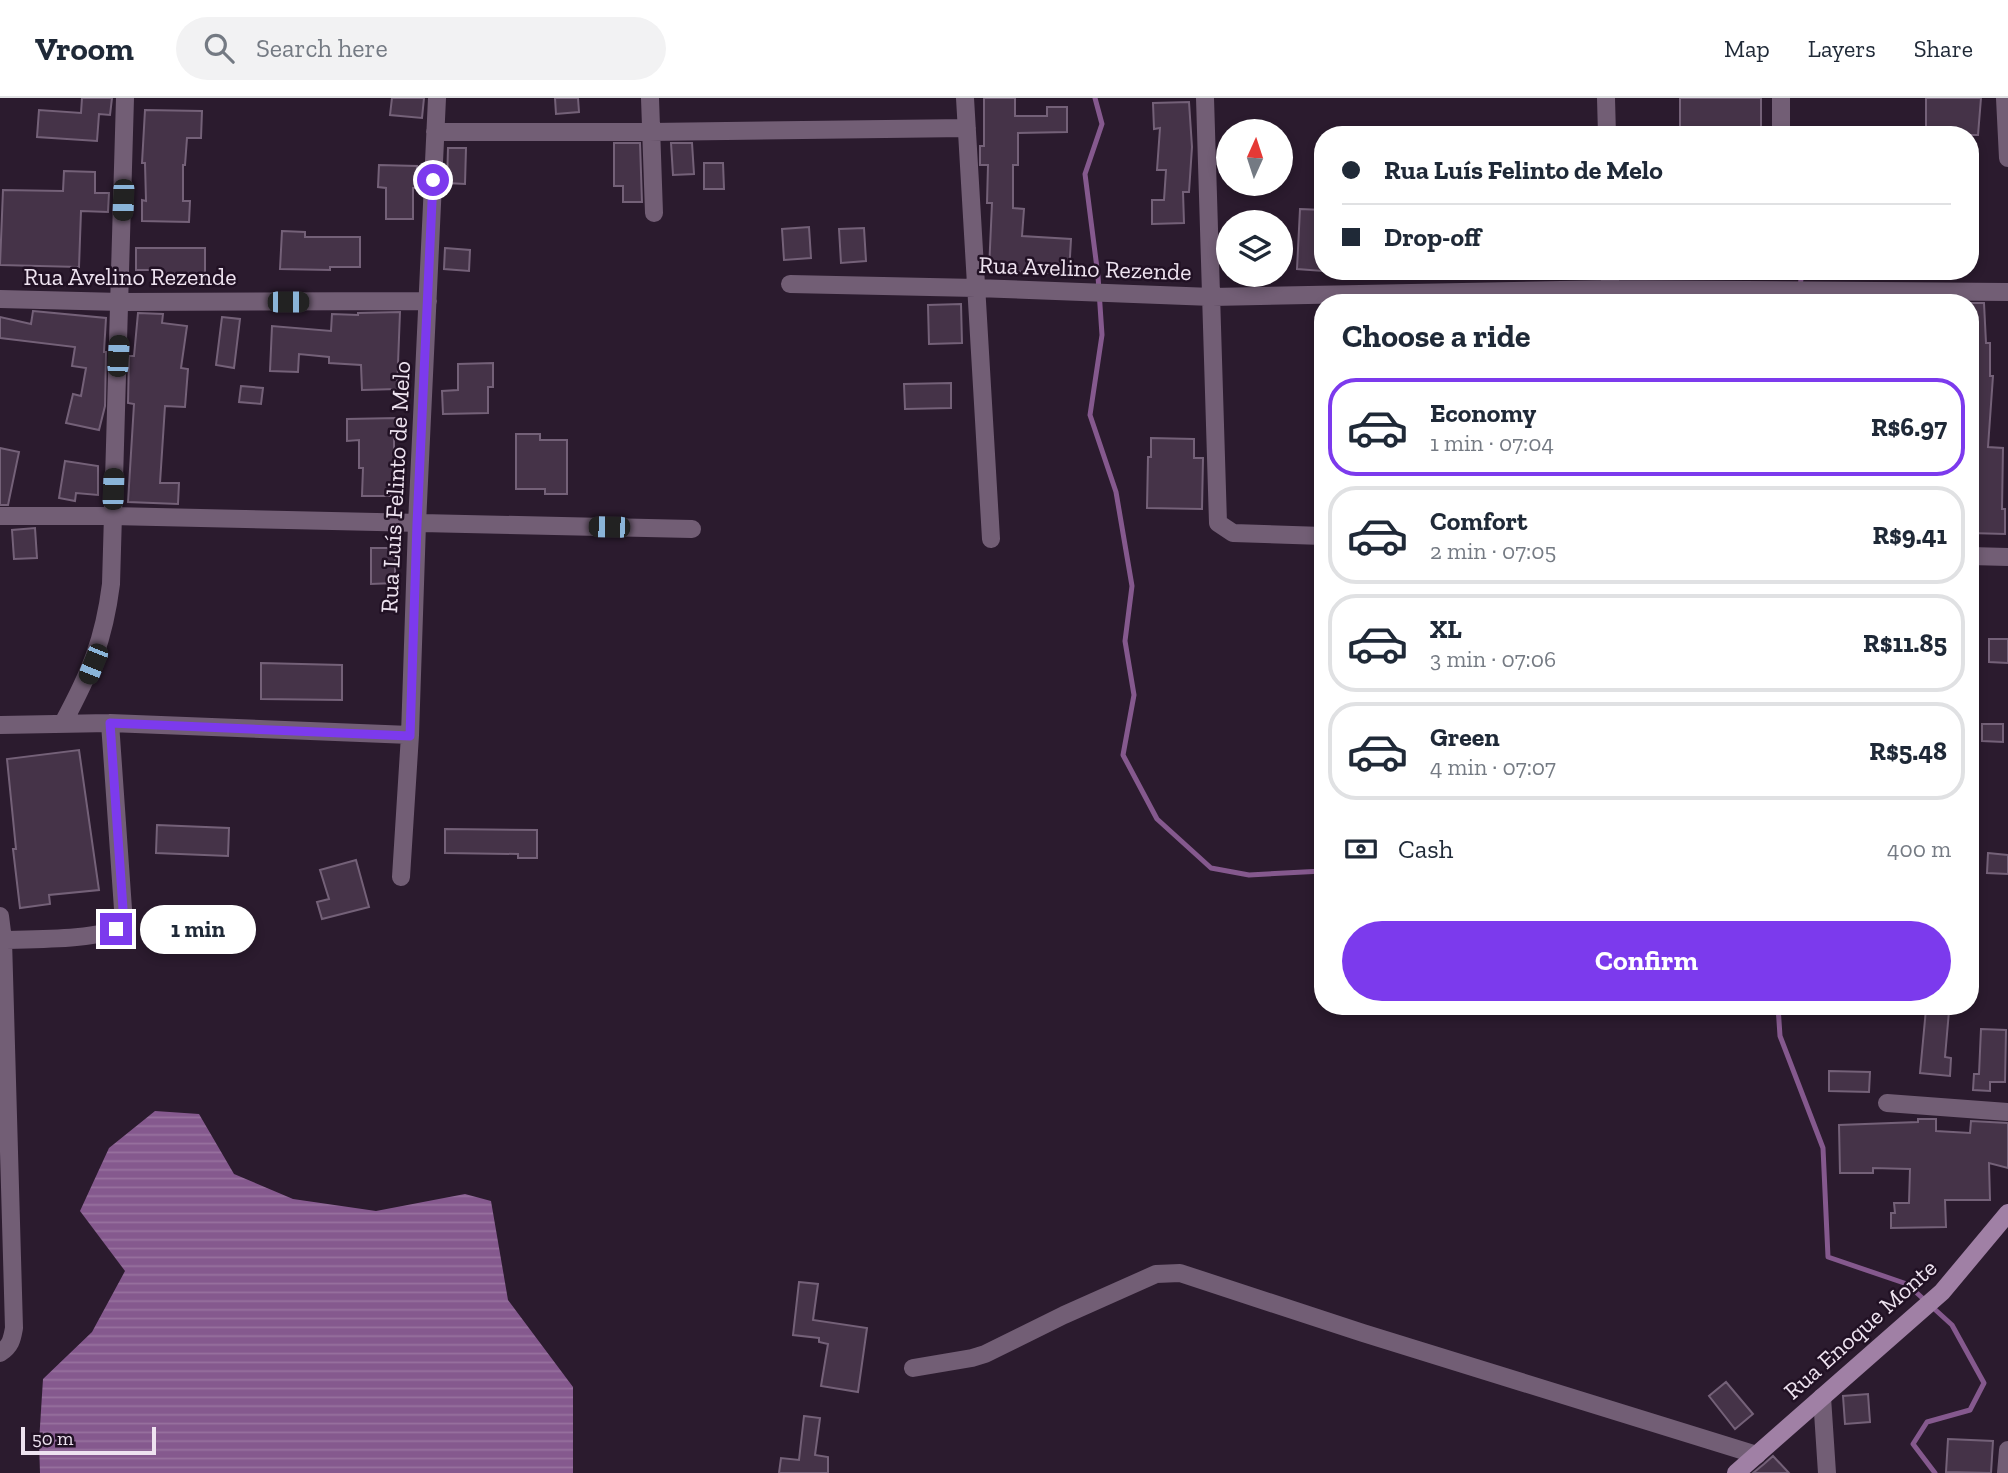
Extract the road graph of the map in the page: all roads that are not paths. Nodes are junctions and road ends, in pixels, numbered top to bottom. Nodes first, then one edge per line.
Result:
1 (125, 98) edge
2 (437, 98) edge
3 (650, 98) edge
4 (965, 98) edge
5 (1205, 98) edge
6 (1606, 98) edge
7 (1781, 98) edge
8 (2005, 98) edge
9 (1606, 126) edge
10 (1781, 126) edge
11 (967, 128) junction
12 (435, 132) junction
13 (650, 132) junction
14 (2008, 159) edge
15 (654, 213) dead end
16 (790, 284) dead end
17 (976, 288) junction
18 (1610, 288) edge
19 (2008, 292) edge
20 (1345, 294) edge
21 (1314, 295) edge
22 (1212, 297) junction
23 (0, 299) edge
24 (428, 301) junction
25 (121, 302) junction
26 (0, 516) edge
27 (112, 516) junction
28 (417, 524) junction
29 (692, 529) dead end
30 (1314, 536) edge
31 (991, 539) dead end
32 (1979, 556) edge
33 (2008, 557) edge
34 (63, 723) junction
35 (110, 723) junction
36 (0, 724) edge
37 (410, 736) junction
38 (401, 877) dead end
39 (0, 916) edge
40 (1, 940) edge
41 (3, 1079) edge
42 (1886, 1103) dead end
43 (2008, 1112) edge
44 (2008, 1213) edge
45 (6, 1220) edge
46 (0, 1353) edge
47 (914, 1368) dead end
48 (1822, 1398) junction
49 (2008, 1450) edge
50 (1756, 1455) junction
51 (1736, 1473) edge
52 (1827, 1473) edge
53 (2006, 1473) edge

1 - 25 street
2 - 12 street, Rua Luís Felinto de Melo
3 - 13 street
4 - 11 street
5 - 22 street
6 - 9 street
7 - 10 street
8 - 14 street
11 - 13 street
11 - 17 street
12 - 13 street
12 - 24 street, Rua Luís Felinto de Melo
13 - 15 street
16 - 17 street, Rua Avelino Rezende
17 - 22 street, Rua Avelino Rezende
17 - 31 street
18 - 19 street, Rua Avelino Rezende
18 - 20 street, Rua Avelino Rezende
21 - 22 street, Rua Avelino Rezende
22 - 30 street
23 - 25 street, Rua Avelino Rezende
24 - 25 street, Rua Avelino Rezende
24 - 28 street, Rua Luís Felinto de Melo
25 - 27 street
26 - 27 street
27 - 28 street
27 - 34 street
28 - 29 street
28 - 37 street, Rua Luís Felinto de Melo
32 - 33 street
34 - 35 street
34 - 36 street
35 - 37 street
35 - 40 street
37 - 38 street, Rua Luís Felinto de Melo
39 - 40 street
40 - 41 street
41 - 45 street
42 - 43 street
44 - 48 main road, Rua Enoque Monte
45 - 46 street
47 - 50 street
48 - 50 main road, Rua Enoque Monte
48 - 52 street
49 - 53 street
50 - 51 main road, Rua Enoque Monte

